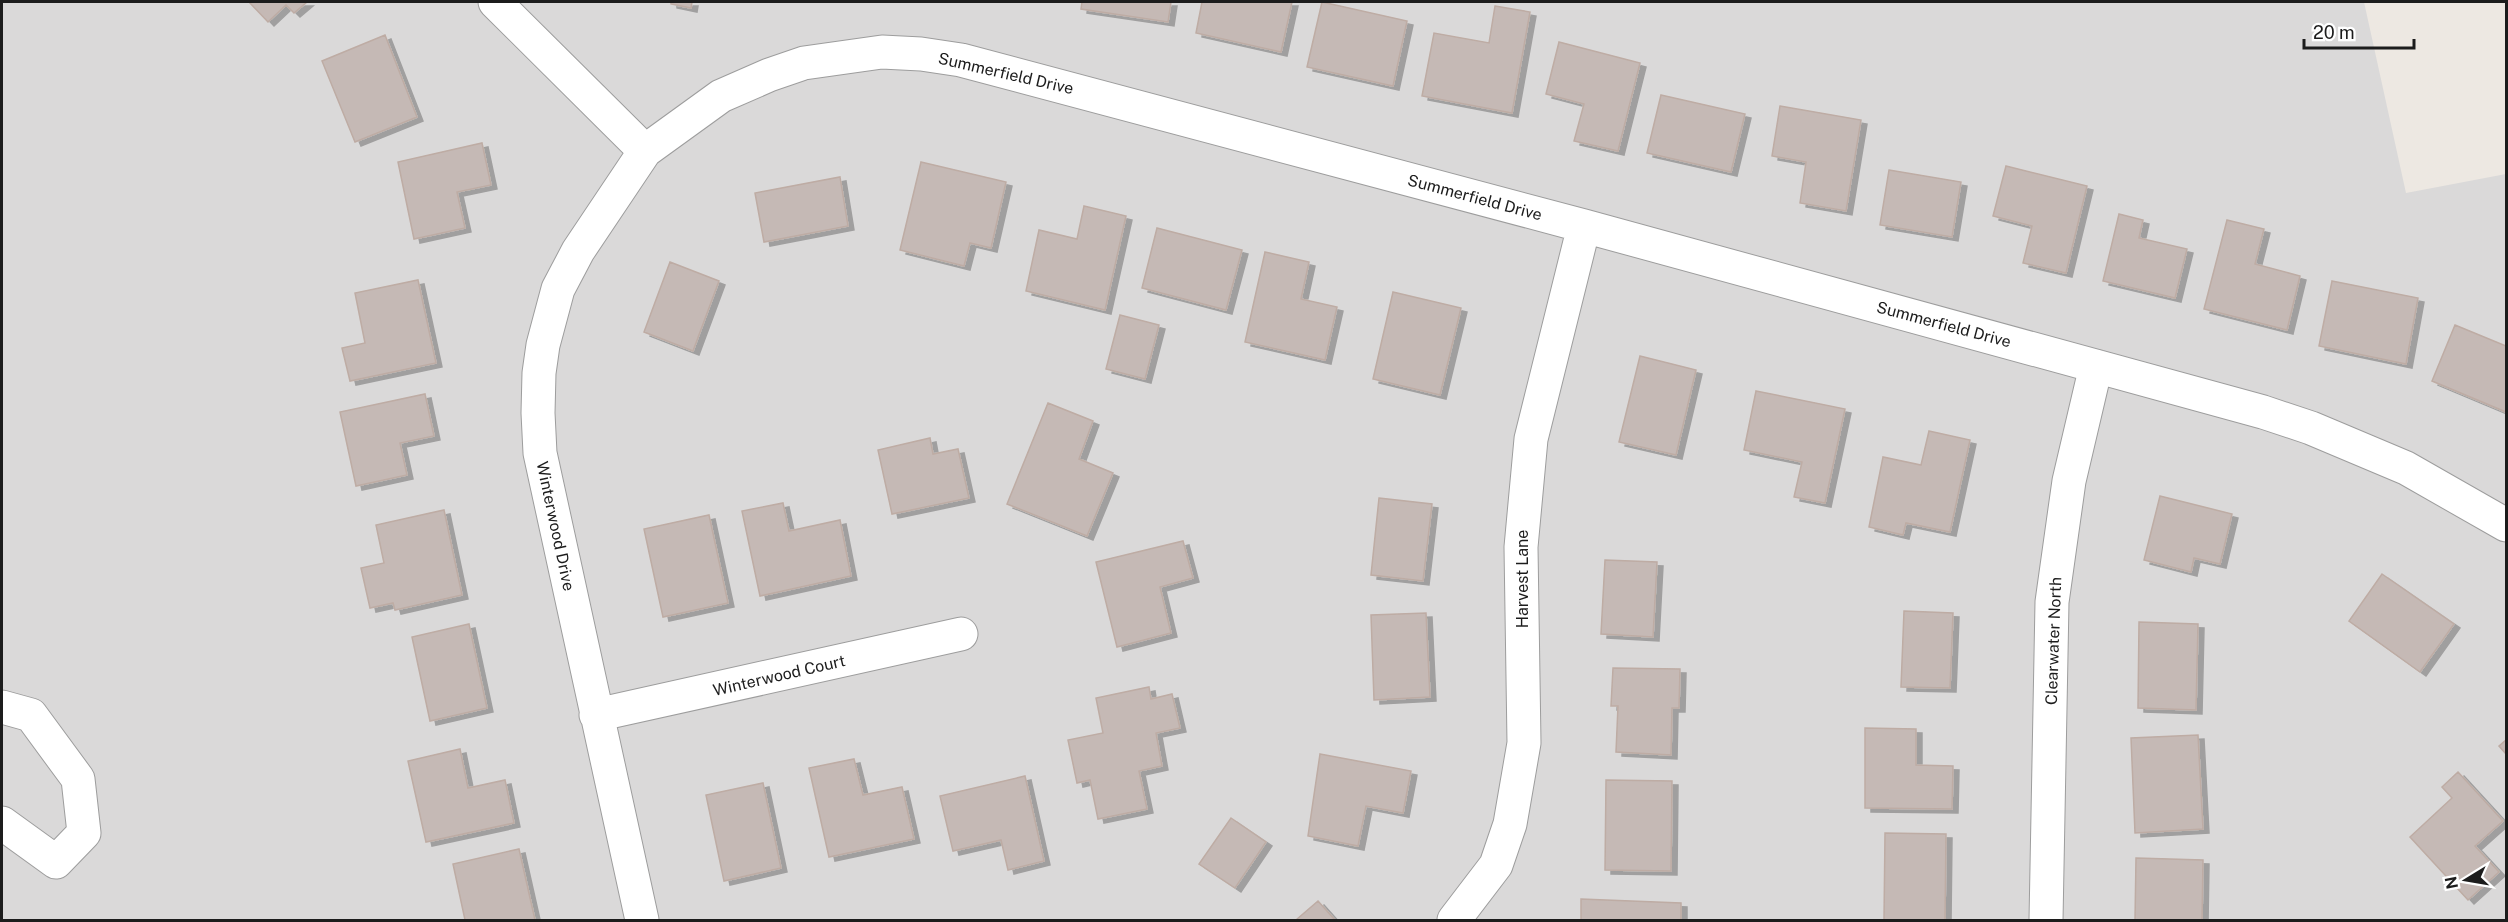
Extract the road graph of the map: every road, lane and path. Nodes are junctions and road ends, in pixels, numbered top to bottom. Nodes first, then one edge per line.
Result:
1 (495, 2) edge
2 (645, 151) junction
3 (1584, 226) junction
4 (2096, 366) junction
5 (2506, 525) edge
6 (962, 634) dead end
7 (2, 707) edge
8 (596, 715) junction
9 (2, 823) edge
10 (642, 921) edge
11 (1454, 921) edge
12 (2046, 921) edge

1 - 2 street
2 - 3 street, Summerfield Drive
2 - 8 street, Winterwood Drive
3 - 4 street, Summerfield Drive
3 - 11 street, Harvest Lane
4 - 5 street, Summerfield Drive
4 - 12 street, Clearwater North
6 - 8 street, Winterwood Court
7 - 9 street
8 - 10 street, Winterwood Drive

